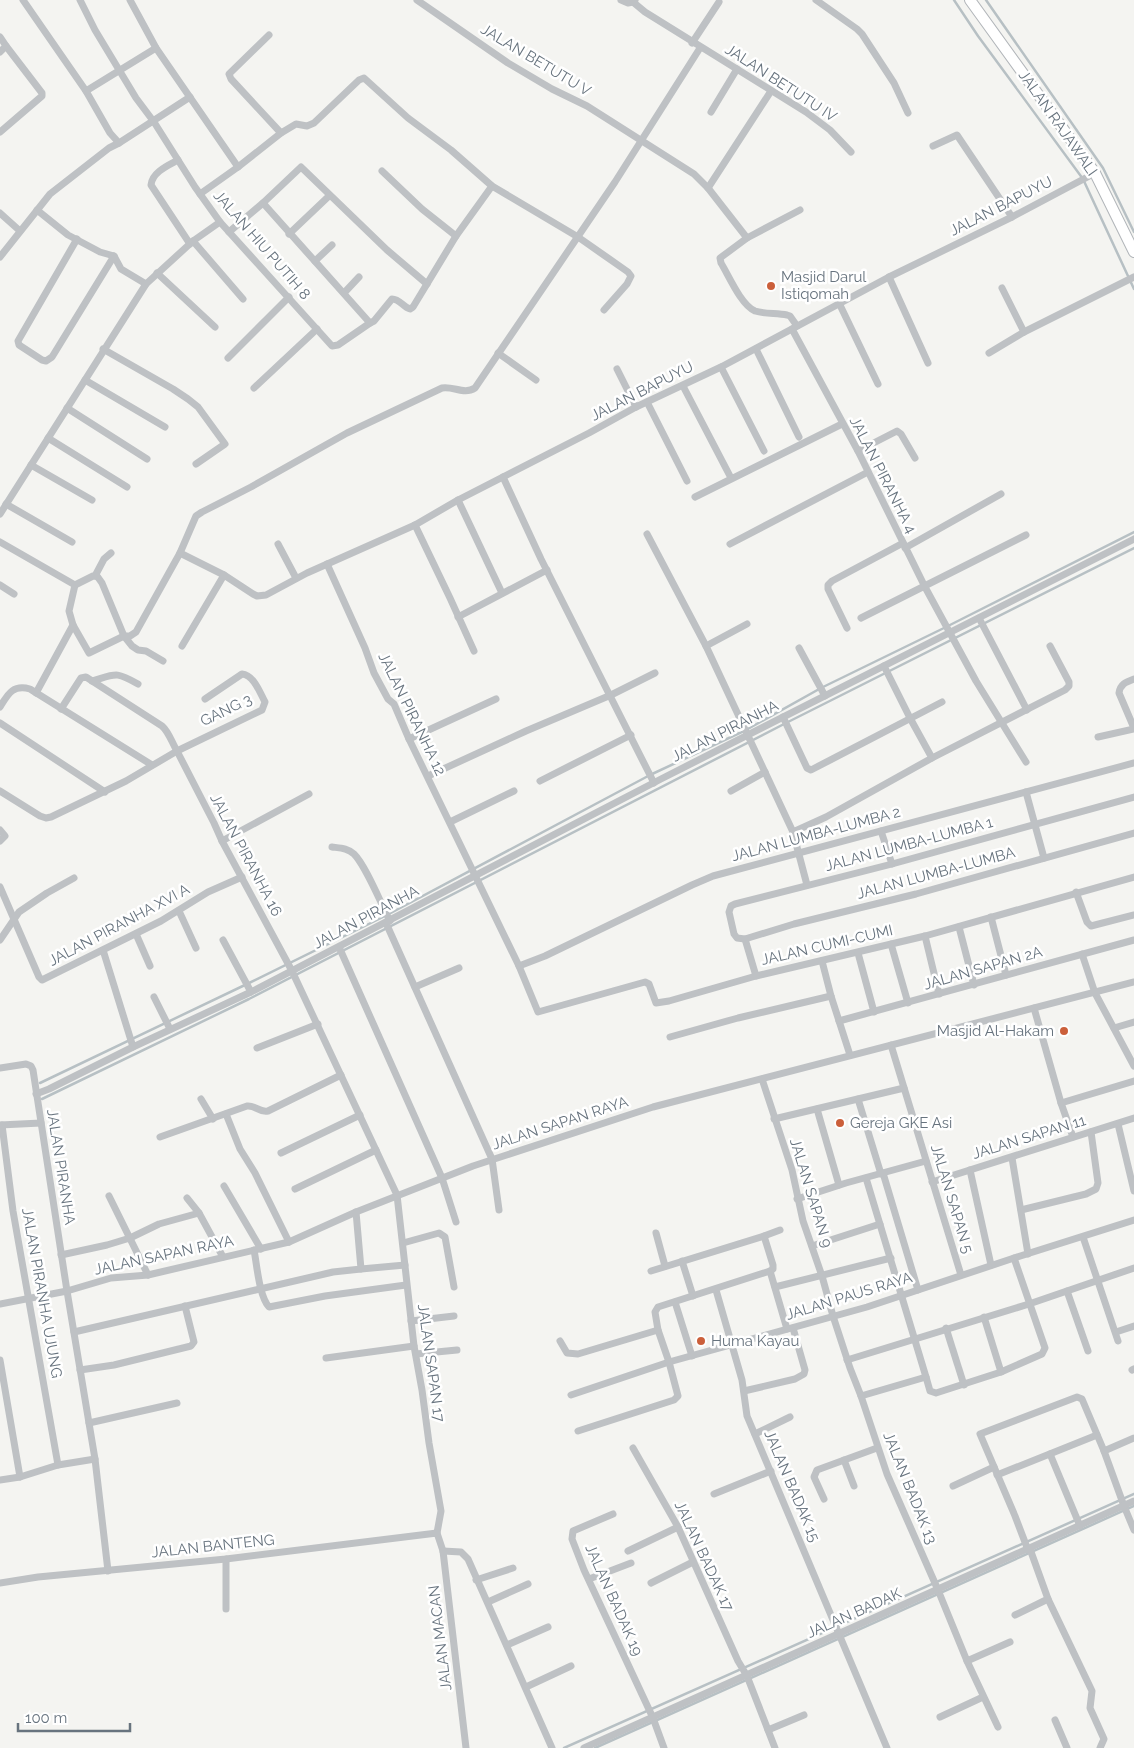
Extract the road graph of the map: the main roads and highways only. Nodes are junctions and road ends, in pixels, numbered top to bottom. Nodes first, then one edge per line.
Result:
1 (970, 0) edge
2 (1134, 252) edge

1 - 2 main road, JALAN RAJAWALI

